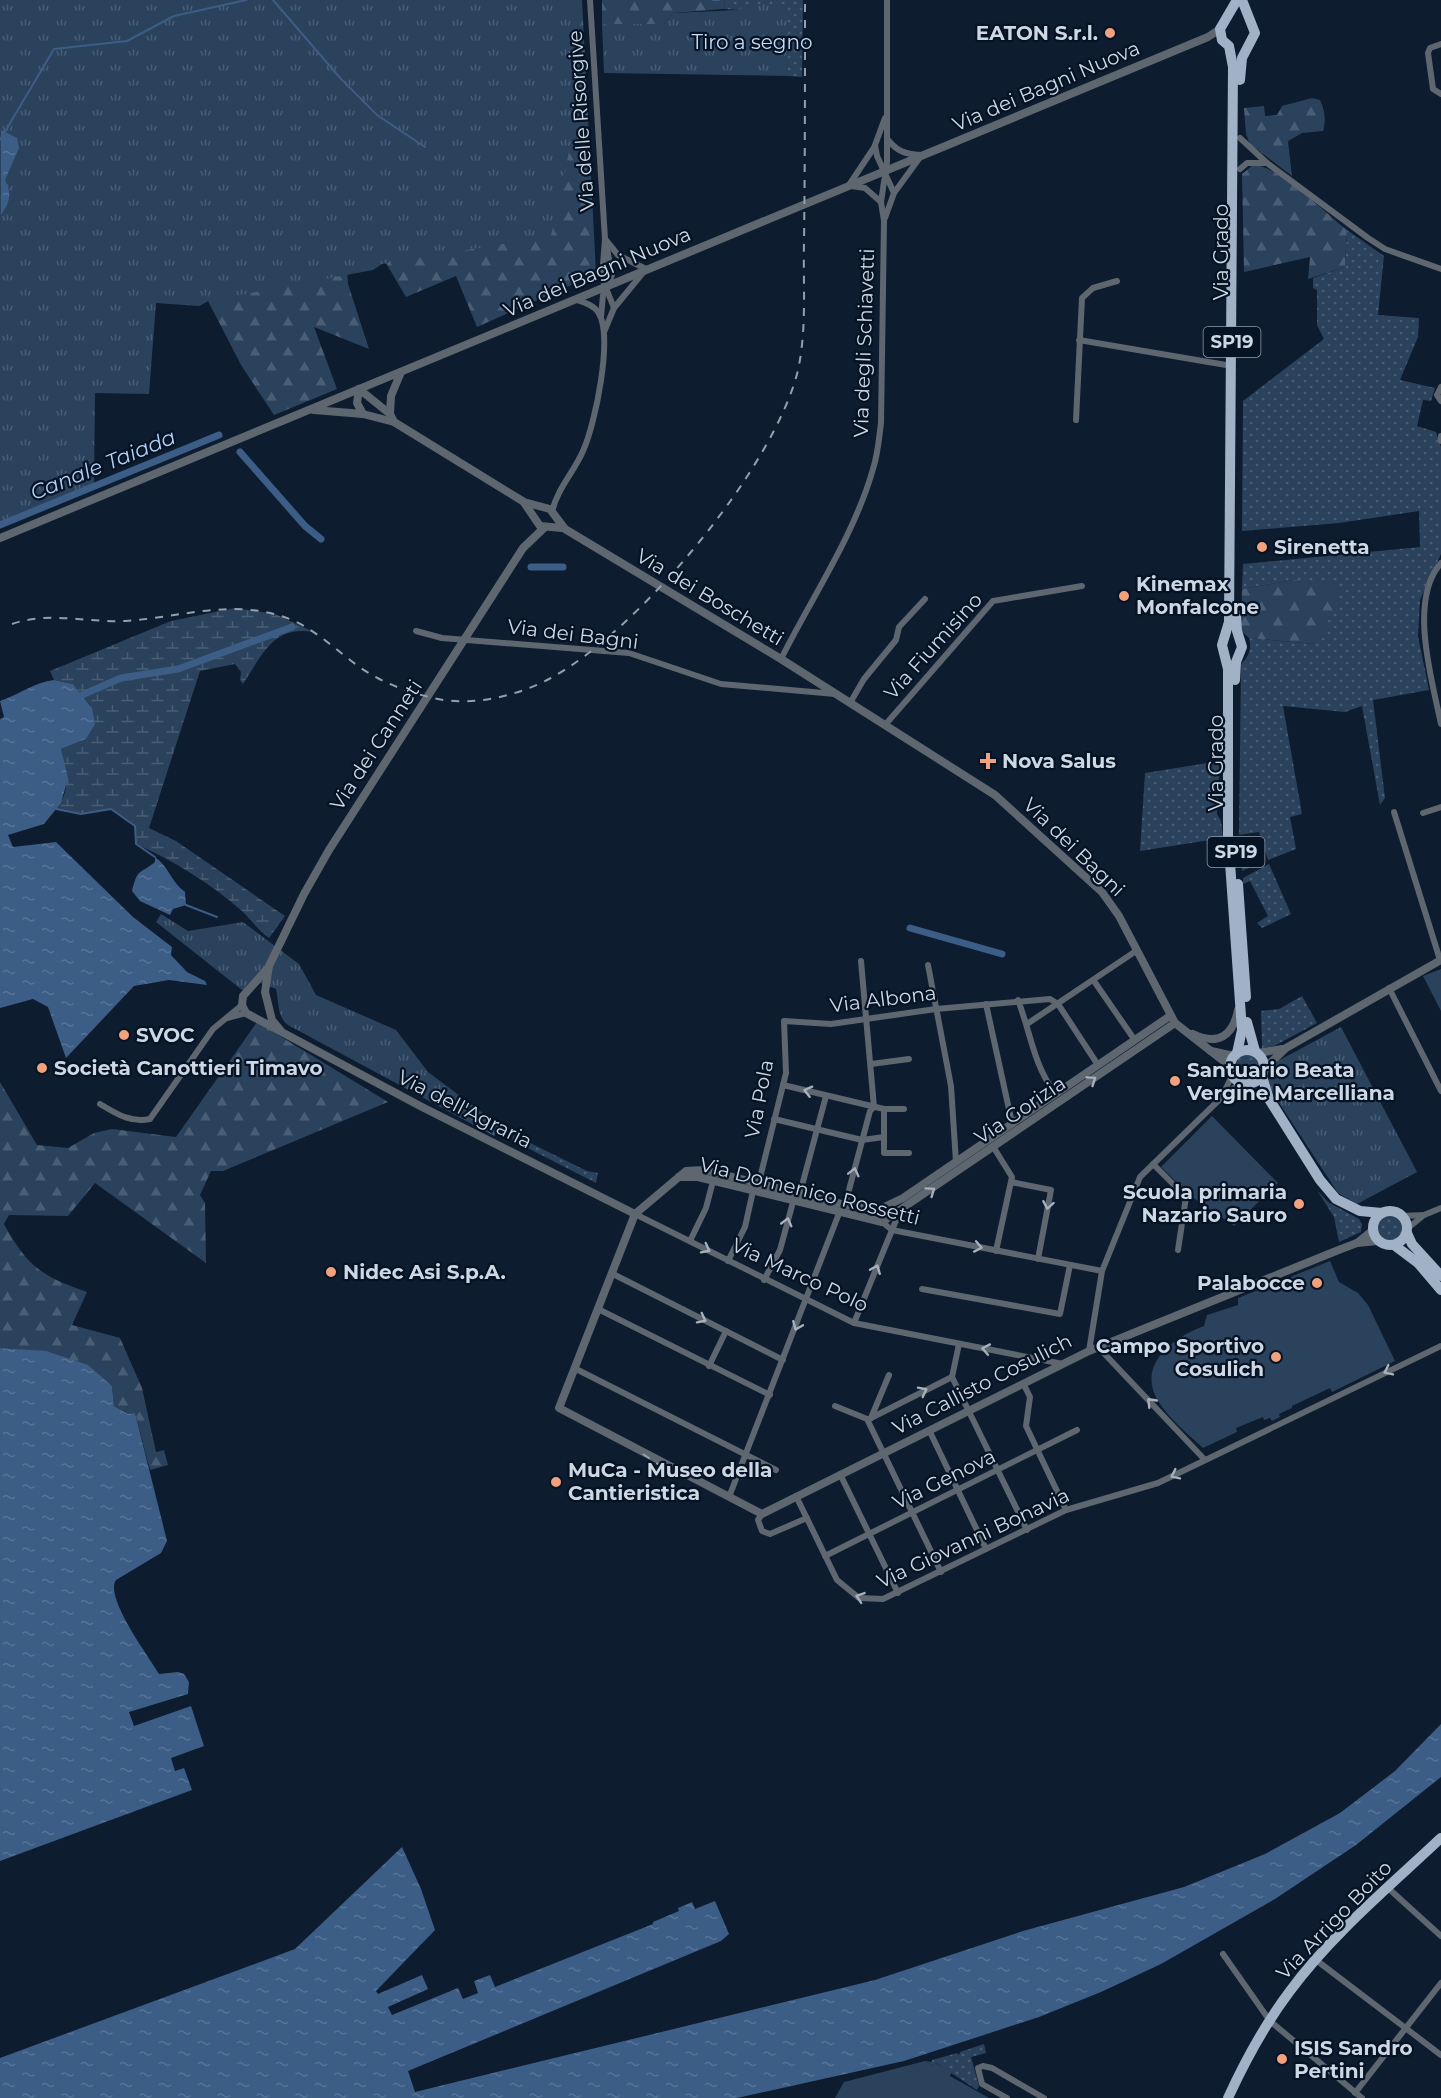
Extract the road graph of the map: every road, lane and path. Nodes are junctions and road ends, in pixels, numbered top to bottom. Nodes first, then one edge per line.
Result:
1 (886, 0) edge
2 (1237, 0) edge
3 (1242, 0) edge
4 (590, 2) edge
5 (1230, 15) junction
6 (1249, 18) junction
7 (1224, 38) junction
8 (1441, 44) edge
9 (1246, 46) junction
10 (1441, 94) edge
11 (885, 117) junction
12 (1240, 138) junction
13 (888, 140) junction
14 (875, 145) junction
15 (922, 155) junction
16 (1267, 164) junction
17 (1240, 169) junction
18 (885, 171) junction
19 (848, 186) junction
20 (894, 193) junction
21 (881, 202) junction
22 (884, 221) junction
23 (605, 239) junction
24 (646, 269) junction
25 (1441, 269) edge
26 (1117, 281) dead end
27 (606, 285) junction
28 (574, 299) junction
29 (614, 308) junction
30 (601, 318) junction
31 (604, 334) junction
32 (1080, 340) junction
33 (1232, 366) junction
34 (401, 372) junction
35 (1441, 387) edge
36 (359, 389) junction
37 (1441, 401) edge
38 (310, 410) junction
39 (363, 414) junction
40 (392, 418) junction
41 (1076, 420) dead end
42 (1441, 436) edge
43 (1441, 441) edge
44 (543, 513) junction
45 (546, 526) junction
46 (566, 530) junction
47 (0, 538) edge
48 (523, 548) junction
49 (1441, 562) edge
50 (1082, 586) dead end
51 (925, 599) dead end
52 (416, 631) dead end
53 (1226, 638) junction
54 (1238, 638) junction
55 (465, 639) junction
56 (1240, 653) junction
57 (1226, 654) junction
58 (781, 659) junction
59 (836, 694) junction
60 (850, 703) junction
61 (1441, 724) edge
62 (885, 725) junction
63 (1441, 807) edge
64 (1394, 812) dead end
65 (1423, 813) dead end
66 (1136, 951) junction
67 (1440, 960) edge
68 (861, 961) dead end
69 (928, 965) dead end
70 (269, 966) junction
71 (1094, 981) junction
72 (251, 988) junction
73 (1389, 988) junction
74 (267, 998) junction
75 (1018, 1000) junction
76 (1240, 1001) junction
77 (986, 1004) junction
78 (1058, 1004) junction
79 (244, 1009) junction
80 (936, 1009) junction
81 (257, 1017) junction
82 (867, 1017) junction
83 (1172, 1020) junction
84 (784, 1021) joint
85 (1028, 1024) junction
86 (1184, 1030) junction
87 (280, 1031) junction
88 (1134, 1040) junction
89 (1286, 1048) junction
90 (1256, 1052) junction
91 (909, 1059) dead end
92 (871, 1064) junction
93 (1098, 1065) junction
94 (1237, 1070) junction
95 (1264, 1072) junction
96 (783, 1085) junction
97 (1441, 1091) edge
98 (1056, 1094) junction
99 (826, 1096) junction
100 (1222, 1096) junction
101 (1269, 1099) junction
102 (100, 1104) dead end
103 (874, 1107) junction
104 (884, 1109) junction
105 (904, 1109) dead end
106 (774, 1119) junction
107 (1012, 1123) junction
108 (818, 1129) junction
109 (884, 1137) junction
110 (862, 1140) junction
111 (994, 1148) junction
112 (909, 1153) dead end
113 (956, 1162) junction
114 (1153, 1164) junction
115 (679, 1177) junction
116 (713, 1181) junction
117 (1011, 1182) junction
118 (756, 1189) junction
119 (800, 1193) junction
120 (793, 1202) junction
121 (845, 1204) junction
122 (1441, 1208) edge
123 (880, 1209) joint
124 (1360, 1211) junction
125 (839, 1213) junction
126 (899, 1213) junction
127 (1382, 1213) junction
128 (635, 1214) junction
129 (1424, 1215) junction
130 (1402, 1216) junction
131 (882, 1222) junction
132 (1373, 1228) junction
133 (892, 1230) junction
134 (1407, 1230) junction
135 (690, 1241) junction
136 (1378, 1241) junction
137 (1357, 1243) junction
138 (1394, 1245) junction
139 (996, 1251) junction
140 (1178, 1251) dead end
141 (1038, 1259) junction
142 (728, 1261) junction
143 (1070, 1265) junction
144 (1102, 1271) junction
145 (613, 1274) junction
146 (1441, 1276) edge
147 (764, 1280) junction
148 (922, 1289) dead end
149 (1441, 1290) edge
150 (806, 1300) junction
151 (598, 1309) junction
152 (854, 1323) junction
153 (726, 1331) junction
154 (959, 1344) junction
155 (1441, 1346) edge
156 (1094, 1349) junction
157 (783, 1360) junction
158 (1064, 1364) junction
159 (709, 1366) junction
160 (574, 1368) junction
161 (889, 1375) dead end
162 (952, 1377) junction
163 (1024, 1385) junction
164 (770, 1395) junction
165 (834, 1406) dead end
166 (970, 1412) junction
167 (869, 1418) junction
168 (1077, 1430) dead end
169 (930, 1432) junction
170 (1038, 1451) junction
171 (884, 1454) junction
172 (746, 1456) junction
173 (1205, 1460) junction
174 (776, 1470) dead end
175 (998, 1471) junction
176 (840, 1474) junction
177 (958, 1491) junction
178 (796, 1496) junction
179 (729, 1497) junction
180 (1066, 1510) junction
181 (913, 1513) junction
182 (762, 1514) junction
183 (807, 1518) junction
184 (1027, 1530) junction
185 (869, 1534) junction
186 (986, 1549) junction
187 (825, 1556) junction
188 (941, 1572) junction
189 (898, 1593) junction
190 (1441, 1838) edge
191 (1388, 1888) junction
192 (1441, 1936) edge
193 (1223, 1954) dead end
194 (1316, 1960) junction
195 (1441, 1983) edge
196 (1270, 2021) junction
197 (1407, 2027) junction
198 (1441, 2055) edge
199 (1355, 2093) junction
200 (1007, 2098) edge
201 (1044, 2098) edge
202 (1228, 2098) edge
203 (1362, 2098) edge

1 - 11 street
2 - 5 main road
3 - 6 main road, Via Grado / SP19
4 - 23 street, Via delle Risorgive
5 - 6 main road
5 - 7 main road
6 - 9 main road, Via Grado / SP19
7 - 9 main road
7 - 15 street, Via dei Bagni Nuova
7 - 33 main road, Via Grado / SP19
8 - 10 street
9 - 12 main road, Via Grado / SP19
11 - 13 street, Via degli Schiavetti
11 - 14 street
12 - 16 street
12 - 17 main road, Via Grado / SP19
13 - 15 street
13 - 18 street, Via degli Schiavetti
14 - 18 street
14 - 19 street
15 - 18 street, Via dei Bagni Nuova
15 - 20 street, Via degli Schiavetti
16 - 17 street
16 - 25 street
17 - 54 main road, Via Grado / SP19
18 - 19 street, Via dei Bagni Nuova
18 - 20 street
18 - 21 street, Via degli Schiavetti
19 - 21 street
19 - 24 street, Via dei Bagni Nuova
20 - 22 street, Via degli Schiavetti
21 - 22 street, Via degli Schiavetti
22 - 58 street, Via degli Schiavetti
23 - 24 street, Via delle Risorgive
23 - 27 street, Via delle Risorgive
24 - 27 street, Via dei Bagni Nuova
24 - 29 street, Via dei Canneti
26 - 32 street
27 - 28 street, Via dei Bagni Nuova
27 - 29 street
27 - 30 street, Via dei Canneti
28 - 30 street
28 - 34 street, Via dei Bagni Nuova
29 - 31 street, Via dei Canneti
30 - 31 street, Via dei Canneti
31 - 44 street, Via dei Canneti
32 - 33 street
32 - 41 street
33 - 53 main road, Via Grado / SP19
34 - 36 street, Via dei Bagni Nuova
34 - 40 street
35 - 37 street
36 - 38 street, Via dei Bagni Nuova
36 - 39 street
36 - 40 street, Via dei Boschetti
38 - 39 street, Via dei Boschetti
38 - 47 street, Via dei Bagni Nuova
39 - 40 street, Via dei Boschetti
40 - 44 street, Via dei Boschetti
42 - 43 street
44 - 45 street, Via dei Canneti
44 - 45 street, Via dei Boschetti
44 - 46 street, Via dei Boschetti
44 - 48 street, Via dei Canneti
45 - 46 street, Via dei Boschetti
45 - 48 street, Via dei Canneti
46 - 58 street, Via dei Boschetti
48 - 55 street, Via dei Canneti
49 - 61 street
50 - 62 street, Via Fiumisino
51 - 60 street
52 - 55 street, Via dei Bagni
53 - 54 main road
53 - 57 main road, Via Grado / SP19
54 - 56 main road, Via Grado / SP19
55 - 59 street, Via dei Bagni
55 - 70 street, Via dei Canneti
56 - 57 main road
56 - 90 main road, Via Grado / SP19
57 - 76 main road, Via Grado / SP19
58 - 59 street, Via dei Boschetti
59 - 60 street, Via dei Bagni
60 - 62 street, Via dei Bagni
62 - 66 street, Via dei Bagni
63 - 65 street
64 - 67 street
66 - 71 street
66 - 83 street, Via dei Bagni
67 - 73 street
68 - 82 street
69 - 80 street
70 - 72 street, Via dei Canneti
70 - 74 street, Via dei Canneti
71 - 78 street
71 - 88 street
72 - 74 street
72 - 79 street
73 - 89 street
73 - 97 street
74 - 81 street
74 - 87 street
75 - 77 street, Via Albona
75 - 78 street, Via Albona
75 - 85 street
76 - 86 street
76 - 94 main road, Via Grado / SP19
77 - 80 street, Via Albona
77 - 107 street
78 - 85 street
78 - 93 street
79 - 81 street, Via dell'Agraria
79 - 102 street
80 - 82 street, Via Albona
80 - 113 street
81 - 87 street, Via dell'Agraria
82 - 84 street, Via Albona
82 - 92 street
83 - 86 street
83 - 88 street, Via Gorizia
111 -> 83 street, Via Gorizia
84 - 96 street, Via Pola
85 - 98 street
86 - 94 street
87 - 128 street, Via dell'Agraria
88 - 93 street, Via Gorizia
89 - 90 street
89 - 95 street
90 - 94 main road
90 - 95 main road, Via Grado
91 - 92 street
92 - 103 street
93 - 98 street, Via Gorizia
94 - 95 main road
94 - 100 street
94 - 100 street
94 - 101 main road
95 - 101 main road, Via Grado
99 -> 96 street
96 - 106 street, Via Pola
98 - 107 street, Via Gorizia
99 - 103 street
99 - 108 street
100 - 114 street
101 - 124 main road
103 - 104 street
103 - 110 street
104 - 105 street
104 - 109 street
106 - 108 street
106 - 118 street, Via Pola
107 - 113 street, Via Gorizia
108 - 110 street
108 - 119 street
109 - 110 street
109 - 112 street
121 -> 110 street
111 - 117 street
126 -> 111 street, Via Gorizia
113 - 123 street, Via Gorizia
114 - 140 street
114 - 144 street
115 - 116 street, Via Domenico Rossetti
115 - 118 street, Via Domenico Rossetti
115 - 128 street
116 - 118 street, Via Domenico Rossetti
116 - 135 street
117 - 139 street
117 -> 141 street
118 - 119 street, Via Domenico Rossetti
118 - 120 street, Via Domenico Rossetti
118 - 142 street, Via Pola
119 - 121 street, Via Domenico Rossetti
120 - 125 street, Via Domenico Rossetti
147 -> 120 street
121 - 123 street, Via Domenico Rossetti
121 - 125 street
122 - 129 street
124 - 127 main road
124 - 132 main road
125 - 131 street, Via Domenico Rossetti
125 - 150 street
126 - 131 street, Via Gorizia
126 - 133 street
127 - 130 main road
127 - 132 main road, Via Callisto Cosulich
128 - 135 street, Via Marco Polo
128 - 145 street
129 - 130 street
129 - 134 street
130 - 134 main road
131 - 133 street, Via Domenico Rossetti
132 - 136 main road
132 - 137 street, Via Callisto Cosulich
133 -> 139 street, Via Domenico Rossetti
152 -> 133 street
134 - 138 main road
134 - 146 main road
135 -> 142 street, Via Marco Polo
136 - 137 street, Via Callisto Cosulich
136 - 138 main road, Via Callisto Cosulich
137 - 156 street, Via Callisto Cosulich
138 - 149 main road
139 - 141 street, Via Domenico Rossetti
141 - 143 street, Via Domenico Rossetti
142 - 147 street, Via Marco Polo
143 - 144 street, Via Domenico Rossetti
143 - 148 street
144 - 156 street
145 - 151 street
145 -> 153 street
147 - 150 street, Via Marco Polo
150 - 152 street, Via Marco Polo
150 -> 157 street
151 - 159 street
151 - 160 street
152 - 154 street, Via Marco Polo
153 - 157 street
153 - 159 street
158 -> 154 street, Via Marco Polo
154 - 162 street
155 -> 173 street, Via Giovanni Bonavia
156 - 158 street, Via Callisto Cosulich
173 -> 156 street
157 - 164 street
158 - 163 street, Via Callisto Cosulich
159 - 164 street
160 - 172 street
160 - 179 street
161 - 167 street
162 - 166 street
167 -> 162 street
163 - 166 street, Via Callisto Cosulich
163 - 170 street
164 - 172 street
165 - 167 street
166 - 169 street, Via Callisto Cosulich
166 - 175 street
167 - 171 street
168 - 170 street, Via Genova
169 - 171 street, Via Callisto Cosulich
169 - 177 street
170 - 175 street, Via Genova
170 - 180 street
171 - 176 street, Via Callisto Cosulich
171 - 181 street
172 - 174 street
172 - 179 street
173 -> 180 street, Via Giovanni Bonavia
175 - 177 street, Via Genova
175 - 184 street
176 - 178 street, Via Callisto Cosulich
176 - 185 street
177 - 181 street, Via Genova
177 - 186 street
178 - 182 street, Via Callisto Cosulich
178 - 183 street, Via Giovanni Bonavia
179 - 182 street
180 - 184 street, Via Giovanni Bonavia
181 - 185 street, Via Genova
181 - 188 street
182 - 183 street
183 - 187 street, Via Giovanni Bonavia
184 - 186 street, Via Giovanni Bonavia
185 - 187 street, Via Genova
185 - 189 street
186 - 188 street, Via Giovanni Bonavia
189 -> 187 street, Via Giovanni Bonavia
188 - 189 street, Via Giovanni Bonavia
190 - 191 main road, Via Arrigo Boito
191 - 192 street
191 - 194 main road, Via Arrigo Boito
193 - 196 street
194 - 196 main road, Via Arrigo Boito
194 - 197 street
195 - 197 street
196 - 199 street
196 - 202 main road, Via Arrigo Boito
197 - 198 street
197 - 199 street
199 - 203 street
200 - 201 street

